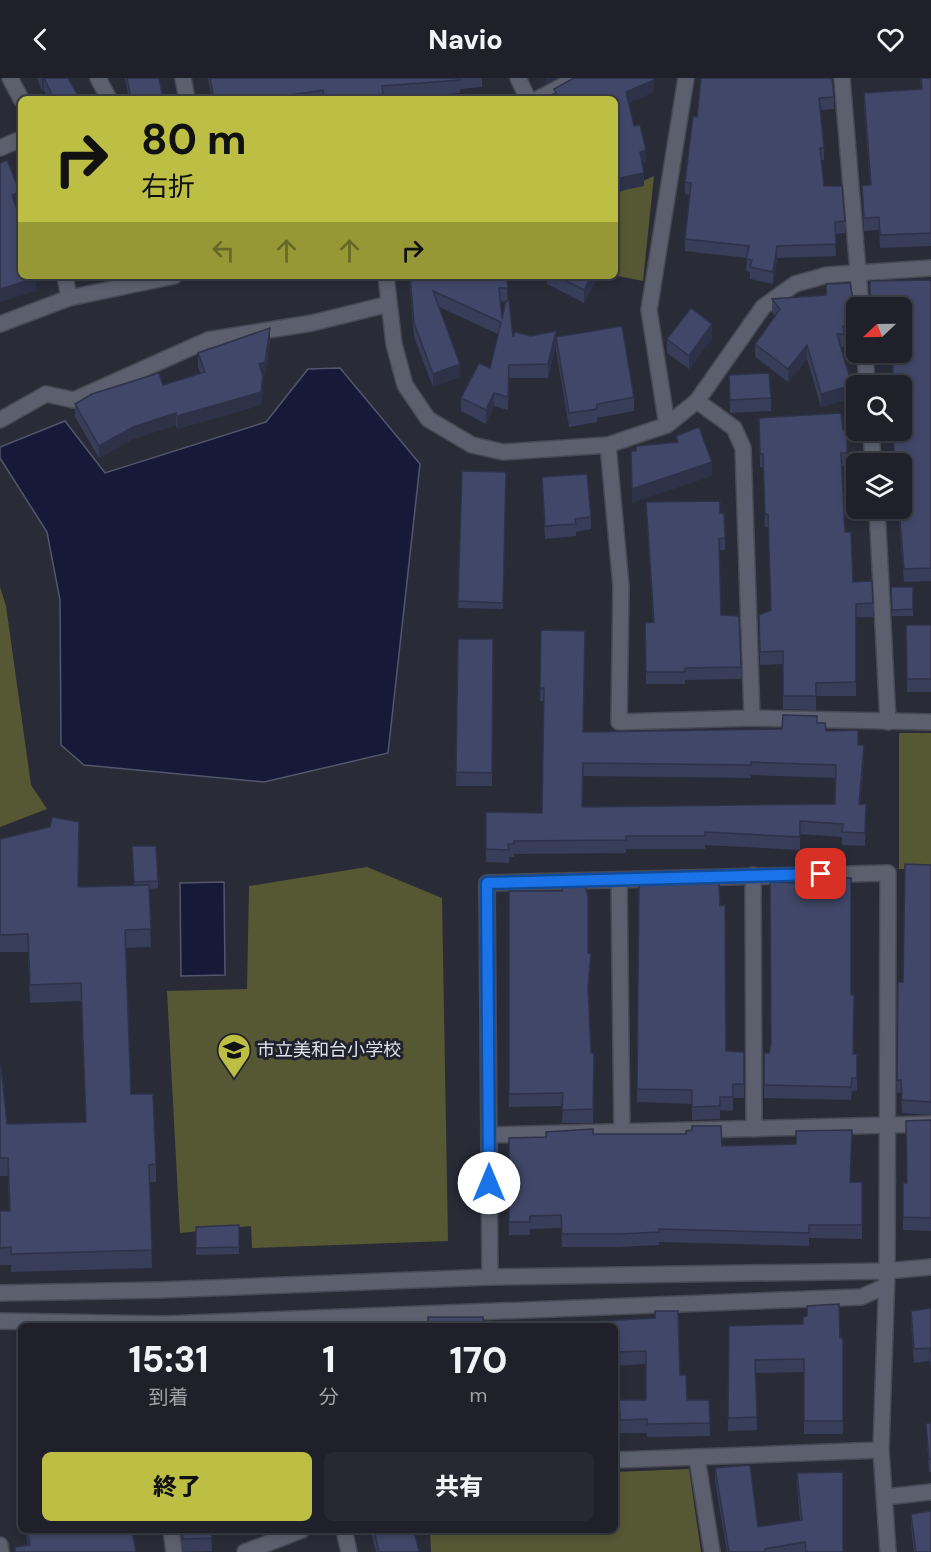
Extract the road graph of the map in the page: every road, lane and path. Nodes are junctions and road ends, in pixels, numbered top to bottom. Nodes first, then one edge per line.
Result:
1 (10, 78) edge
2 (98, 78) edge
3 (183, 78) edge
4 (518, 78) edge
5 (577, 78) edge
6 (686, 78) edge
7 (842, 78) edge
8 (19, 96) edge
9 (107, 96) edge
10 (186, 96) edge
11 (527, 96) edge
12 (544, 96) edge
13 (18, 140) edge
14 (0, 148) edge
15 (931, 268) edge
16 (859, 273) junction
17 (66, 279) edge
18 (149, 279) edge
19 (387, 279) edge
20 (860, 297) edge
21 (69, 298) junction
22 (389, 304) junction
23 (0, 324) edge
24 (697, 401) junction
25 (0, 420) edge
26 (667, 425) junction
27 (608, 445) junction
28 (878, 519) edge
29 (752, 718) junction
30 (888, 722) junction
31 (931, 722) edge
32 (753, 875) junction
33 (619, 880) junction
34 (931, 1124) edge
35 (888, 1125) junction
36 (754, 1129) junction
37 (622, 1132) junction
38 (489, 1135) junction
39 (931, 1267) edge
40 (887, 1270) junction
41 (490, 1277) junction
42 (886, 1287) junction
43 (0, 1293) edge
44 (0, 1321) edge
45 (331, 1321) edge
46 (82, 1323) edge
47 (248, 1323) edge
48 (881, 1450) junction
49 (698, 1458) junction
50 (618, 1460) edge
51 (931, 1492) edge
52 (885, 1497) junction
53 (171, 1533) edge
54 (294, 1533) edge
55 (345, 1533) edge
56 (0, 1545) edge
57 (1, 1552) edge
58 (174, 1552) edge
59 (245, 1552) edge
60 (349, 1552) edge
61 (712, 1552) edge
62 (888, 1552) edge

1 - 8 street
2 - 9 street
3 - 10 street
4 - 11 street
5 - 12 street
6 - 26 street
7 - 16 street
13 - 14 street
15 - 16 street
16 - 20 street
16 - 24 street
17 - 21 street
18 - 21 street
19 - 22 street
21 - 23 street
22 - 25 street
22 - 27 street
24 - 26 street
24 - 29 street
26 - 27 street
27 - 29 street
28 - 30 street
29 - 30 street
30 - 31 street
32 - 33 street
32 - 35 street
32 - 36 street
33 - 37 street
33 - 38 street
34 - 35 street
35 - 36 street
35 - 40 street
36 - 37 street
37 - 38 street
38 - 41 street
39 - 40 street
40 - 41 street
40 - 42 street
41 - 43 street
42 - 45 street
42 - 48 street
44 - 46 street
45 - 47 street
48 - 49 street
48 - 52 street
49 - 50 street
49 - 61 street
51 - 52 street
52 - 62 street
53 - 58 street
54 - 59 street
55 - 60 street
56 - 57 street

